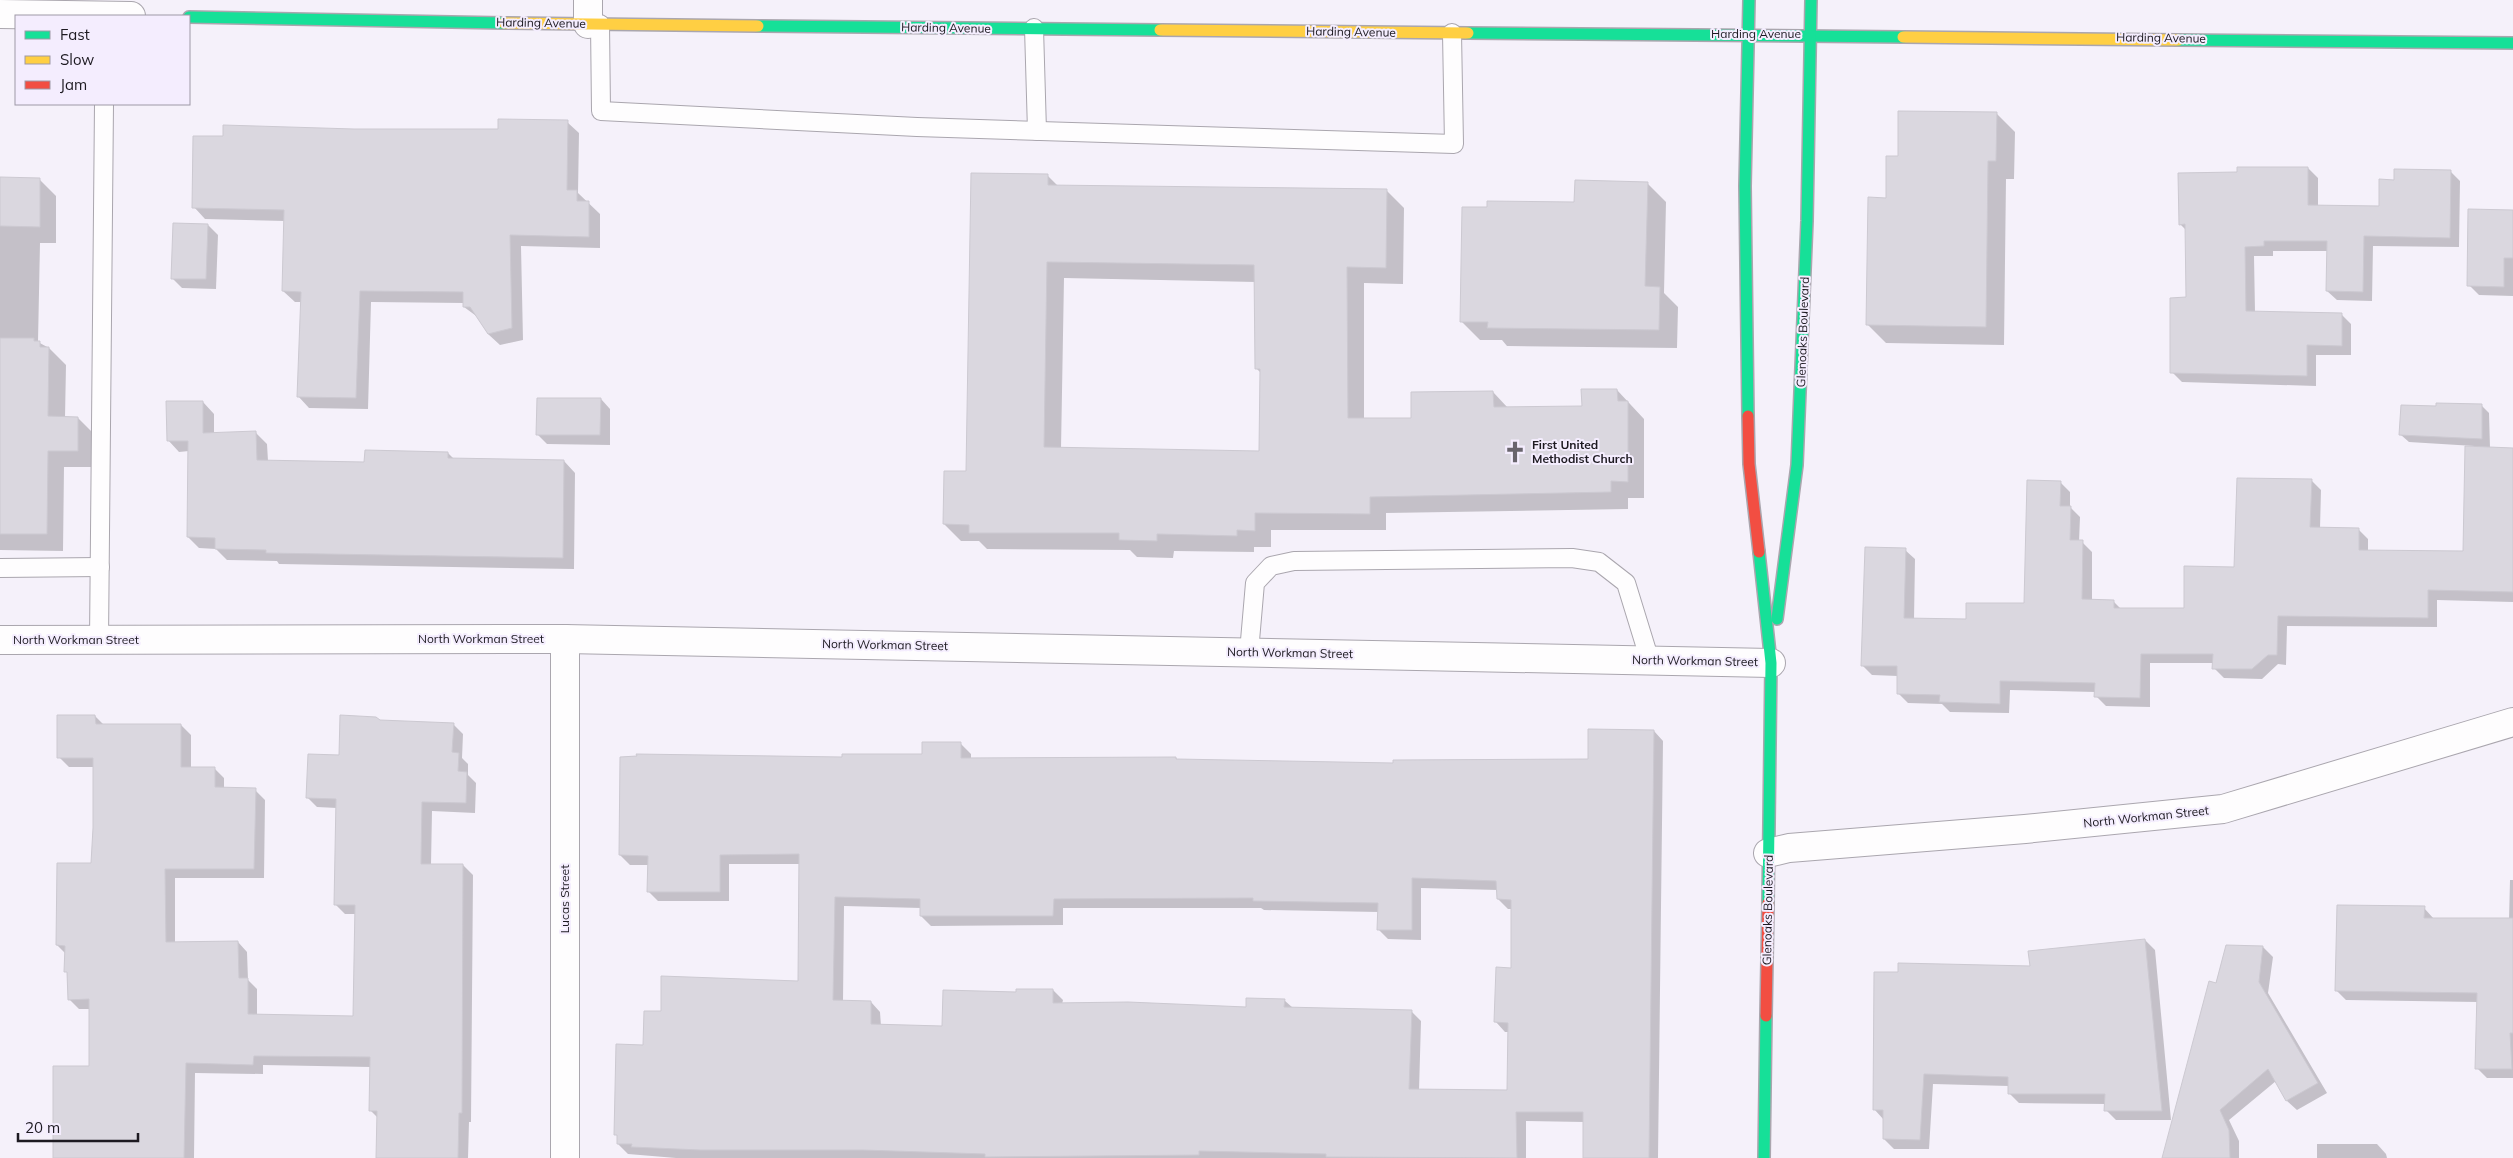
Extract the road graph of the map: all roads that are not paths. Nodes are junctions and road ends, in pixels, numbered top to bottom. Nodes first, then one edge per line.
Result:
1 (1749, 0) edge
2 (1811, 0) edge
3 (0, 14) edge
4 (52, 15) edge
5 (592, 16) edge
6 (190, 17) edge
7 (1034, 28) junction
8 (1452, 33) junction
9 (1747, 34) junction
10 (1810, 35) junction
11 (2513, 43) edge
12 (104, 105) edge
13 (1037, 131) junction
14 (100, 567) junction
15 (0, 568) edge
16 (565, 639) junction
17 (0, 640) edge
18 (99, 640) junction
19 (1249, 652) junction
20 (1650, 661) junction
21 (1771, 662) junction
22 (2513, 722) edge
23 (1768, 853) junction
24 (565, 1158) edge
25 (1764, 1158) edge

1 - 9 street, Glenoaks Boulevard
2 - 10 street, Glenoaks Boulevard
3 - 4 street
5 - 6 street, Harding Avenue
5 - 7 street, Harding Avenue
5 - 13 lane
7 - 8 street, Harding Avenue
7 - 13 lane
8 - 9 street, Harding Avenue
8 - 13 lane
9 - 10 street, Harding Avenue
9 - 21 street, Glenoaks Boulevard
10 - 11 street, Harding Avenue
10 - 21 street, Glenoaks Boulevard
12 - 14 lane
14 - 15 lane
14 - 18 lane
16 - 18 street, North Workman Street
16 - 19 street, North Workman Street
16 - 24 street, Lucas Street
17 - 18 street, North Workman Street
19 - 20 street, North Workman Street
19 - 20 lane
20 - 21 street, North Workman Street
21 - 23 street, Glenoaks Boulevard
22 - 23 street, North Workman Street
23 - 25 street, Glenoaks Boulevard

